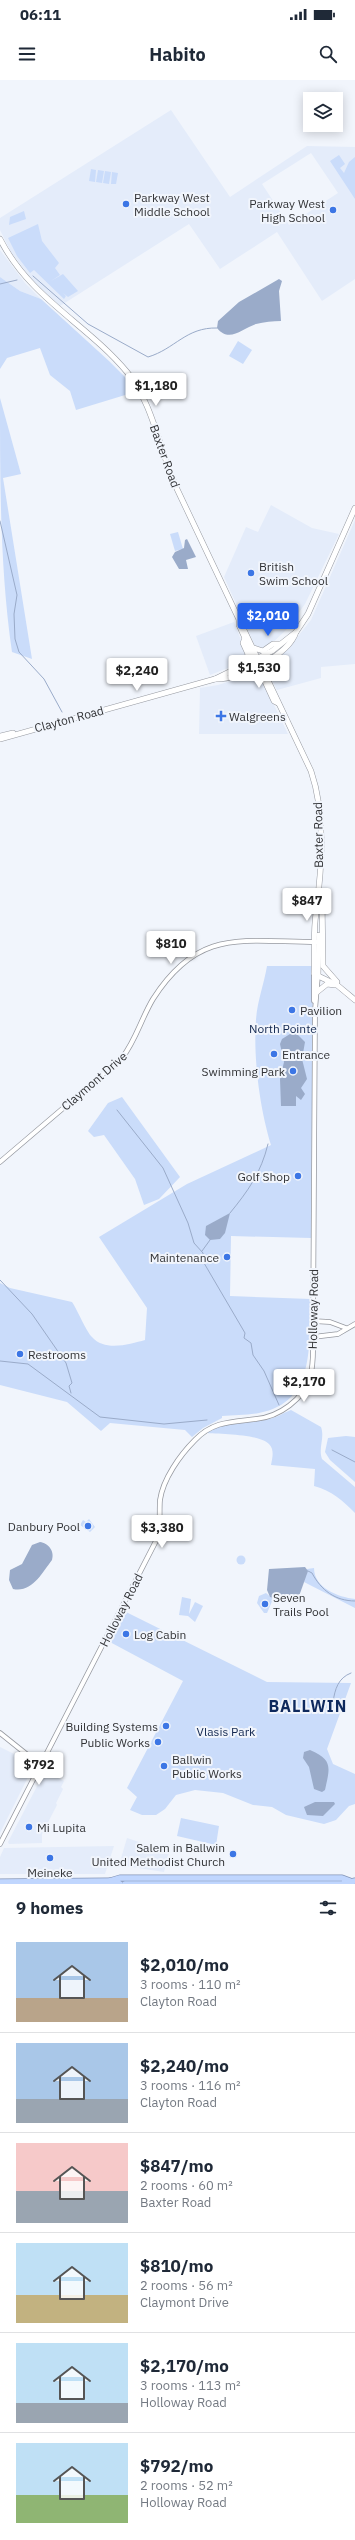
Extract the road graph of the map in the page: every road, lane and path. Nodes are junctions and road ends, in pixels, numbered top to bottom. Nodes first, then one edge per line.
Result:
1 (0, 239) edge
2 (355, 508) edge
3 (239, 621) junction
4 (296, 632) junction
5 (245, 638) junction
6 (280, 644) junction
7 (253, 646) junction
8 (258, 662) junction
9 (246, 664) junction
10 (235, 676) junction
11 (262, 677) junction
12 (215, 679) junction
13 (278, 703) junction
14 (16, 733) junction
15 (0, 736) edge
16 (0, 739) edge
17 (319, 886) junction
18 (317, 942) junction
19 (316, 975) junction
20 (337, 985) junction
21 (317, 992) junction
22 (355, 1000) edge
23 (315, 1010) junction
24 (0, 1162) edge
25 (313, 1321) junction
26 (355, 1324) edge
27 (346, 1328) junction
28 (313, 1337) junction
29 (0, 1733) edge
30 (40, 1765) junction
31 (0, 1844) edge
32 (1, 1881) edge
33 (110, 1881) junction
34 (352, 1882) edge
35 (120, 1884) edge
36 (125, 1884) edge
37 (333, 1884) edge

1 - 3 main road, Baxter Road
2 - 4 main road, Clayton Road
3 - 5 main road, Baxter Road
3 - 7 main road, Baxter Road
4 - 6 main road, Clayton Road
4 - 8 main road, Clayton Road
5 - 8 main road, Baxter Road
5 - 9 main road
6 - 7 main road
6 - 8 main road, Clayton Road
7 - 8 main road, Baxter Road
8 - 9 main road, Clayton Road
8 - 10 main road, Clayton Road
8 - 11 main road, Baxter Road
8 - 13 main road, Baxter Road
9 - 12 main road, Clayton Road
10 - 11 main road
10 - 12 main road, Clayton Road
11 - 13 main road, Baxter Road
12 - 14 main road, Clayton Road
13 - 17 main road, Baxter Road
14 - 15 main road, Clayton Road
14 - 16 main road, Clayton Road
17 - 18 main road, Baxter Road
17 - 22 main road
18 - 19 main road, Baxter Road
18 - 24 street, Claymont Drive
19 - 20 main road
19 - 21 street, Holloway Road
19 - 23 street, Holloway Road
20 - 21 main road
20 - 22 main road
21 - 23 street, Holloway Road
23 - 25 street, Holloway Road
25 - 27 street
25 - 28 street, Holloway Road
26 - 27 street
27 - 28 street
28 - 30 street, Holloway Road
29 - 30 street
30 - 31 street, Holloway Road
32 - 33 highway
33 - 34 highway
33 - 35 highway
34 - 37 highway
36 - 37 highway

